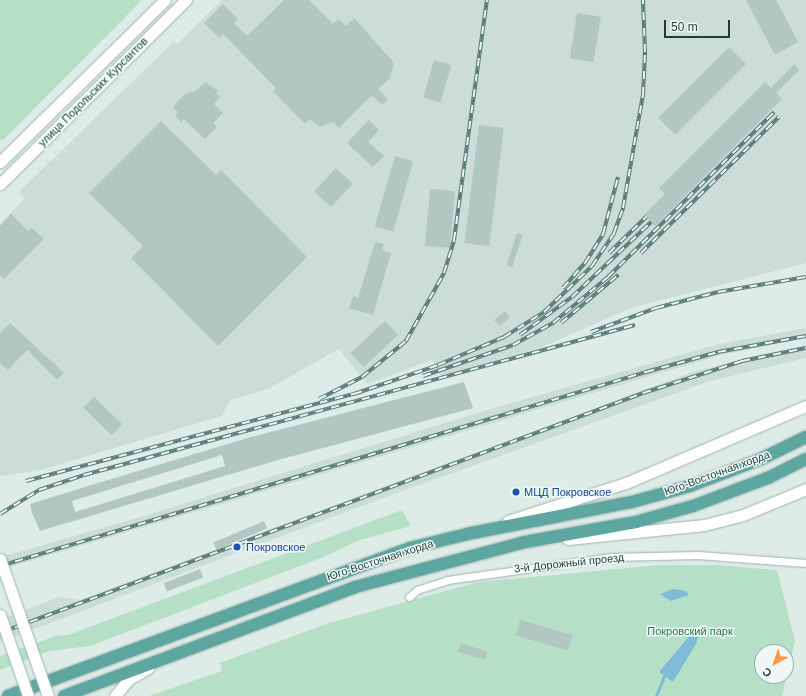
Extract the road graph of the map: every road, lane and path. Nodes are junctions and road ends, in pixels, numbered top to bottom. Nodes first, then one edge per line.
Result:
1 (165, 0) edge
2 (186, 0) edge
3 (0, 162) edge
4 (0, 184) edge
5 (806, 406) edge
6 (806, 437) edge
7 (806, 459) edge
8 (806, 489) edge
9 (472, 533) junction
10 (525, 542) junction
11 (0, 559) edge
12 (806, 563) edge
13 (409, 597) dead end
14 (0, 615) edge
15 (168, 657) junction
16 (8, 696) edge
17 (28, 696) edge
18 (48, 696) edge
19 (64, 696) edge
20 (115, 696) edge

1 - 3 main road, улица Подольских Курсантов
2 - 4 main road, улица Подольских Курсантов
5 - 9 main road
6 - 9 main road, Юго-Восточная хорда
7 - 10 main road, Юго-Восточная хорда
8 - 10 main road
9 - 16 main road, Юго-Восточная хорда
10 - 15 main road, Юго-Восточная хорда
11 - 18 main road, bridge
12 - 13 street, 3-й Дорожный проезд
14 - 17 main road, bridge
15 - 19 main road, Юго-Восточная хорда
15 - 20 main road

